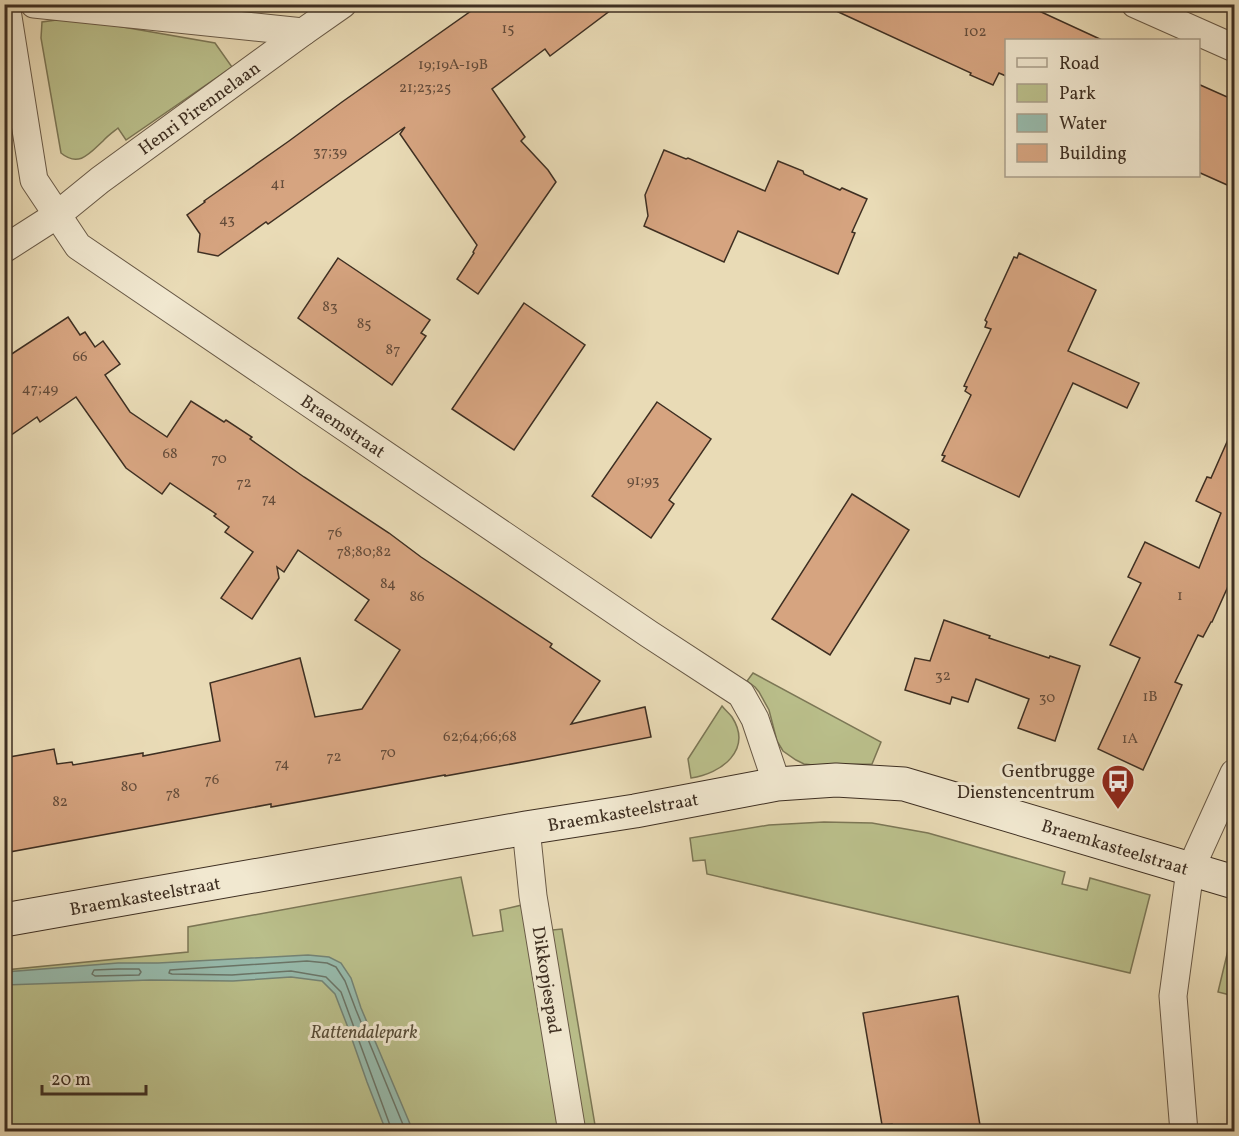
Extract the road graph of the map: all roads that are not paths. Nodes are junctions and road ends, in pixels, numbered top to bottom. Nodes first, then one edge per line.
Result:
1 (6, 4) edge
2 (34, 4) edge
3 (343, 4) edge
4 (1135, 4) edge
5 (303, 32) junction
6 (1234, 48) edge
7 (57, 215) junction
8 (4, 249) edge
9 (1234, 773) edge
10 (777, 784) junction
11 (526, 828) junction
12 (1190, 870) junction
13 (1234, 882) edge
14 (4, 920) edge
15 (572, 1131) edge
16 (1184, 1131) edge

1 - 7 street, Braemstraat
2 - 5 street
3 - 5 street, Henri Pirennelaan
4 - 6 street
5 - 7 street, Henri Pirennelaan
7 - 8 street, Henri Pirennelaan
7 - 10 street, Braemstraat
9 - 12 street
10 - 11 street, Braemkasteelstraat
10 - 12 street, Braemkasteelstraat
11 - 14 street, Braemkasteelstraat
11 - 15 street, Dikkopjespad
12 - 13 street, Braemkasteelstraat
12 - 16 street

